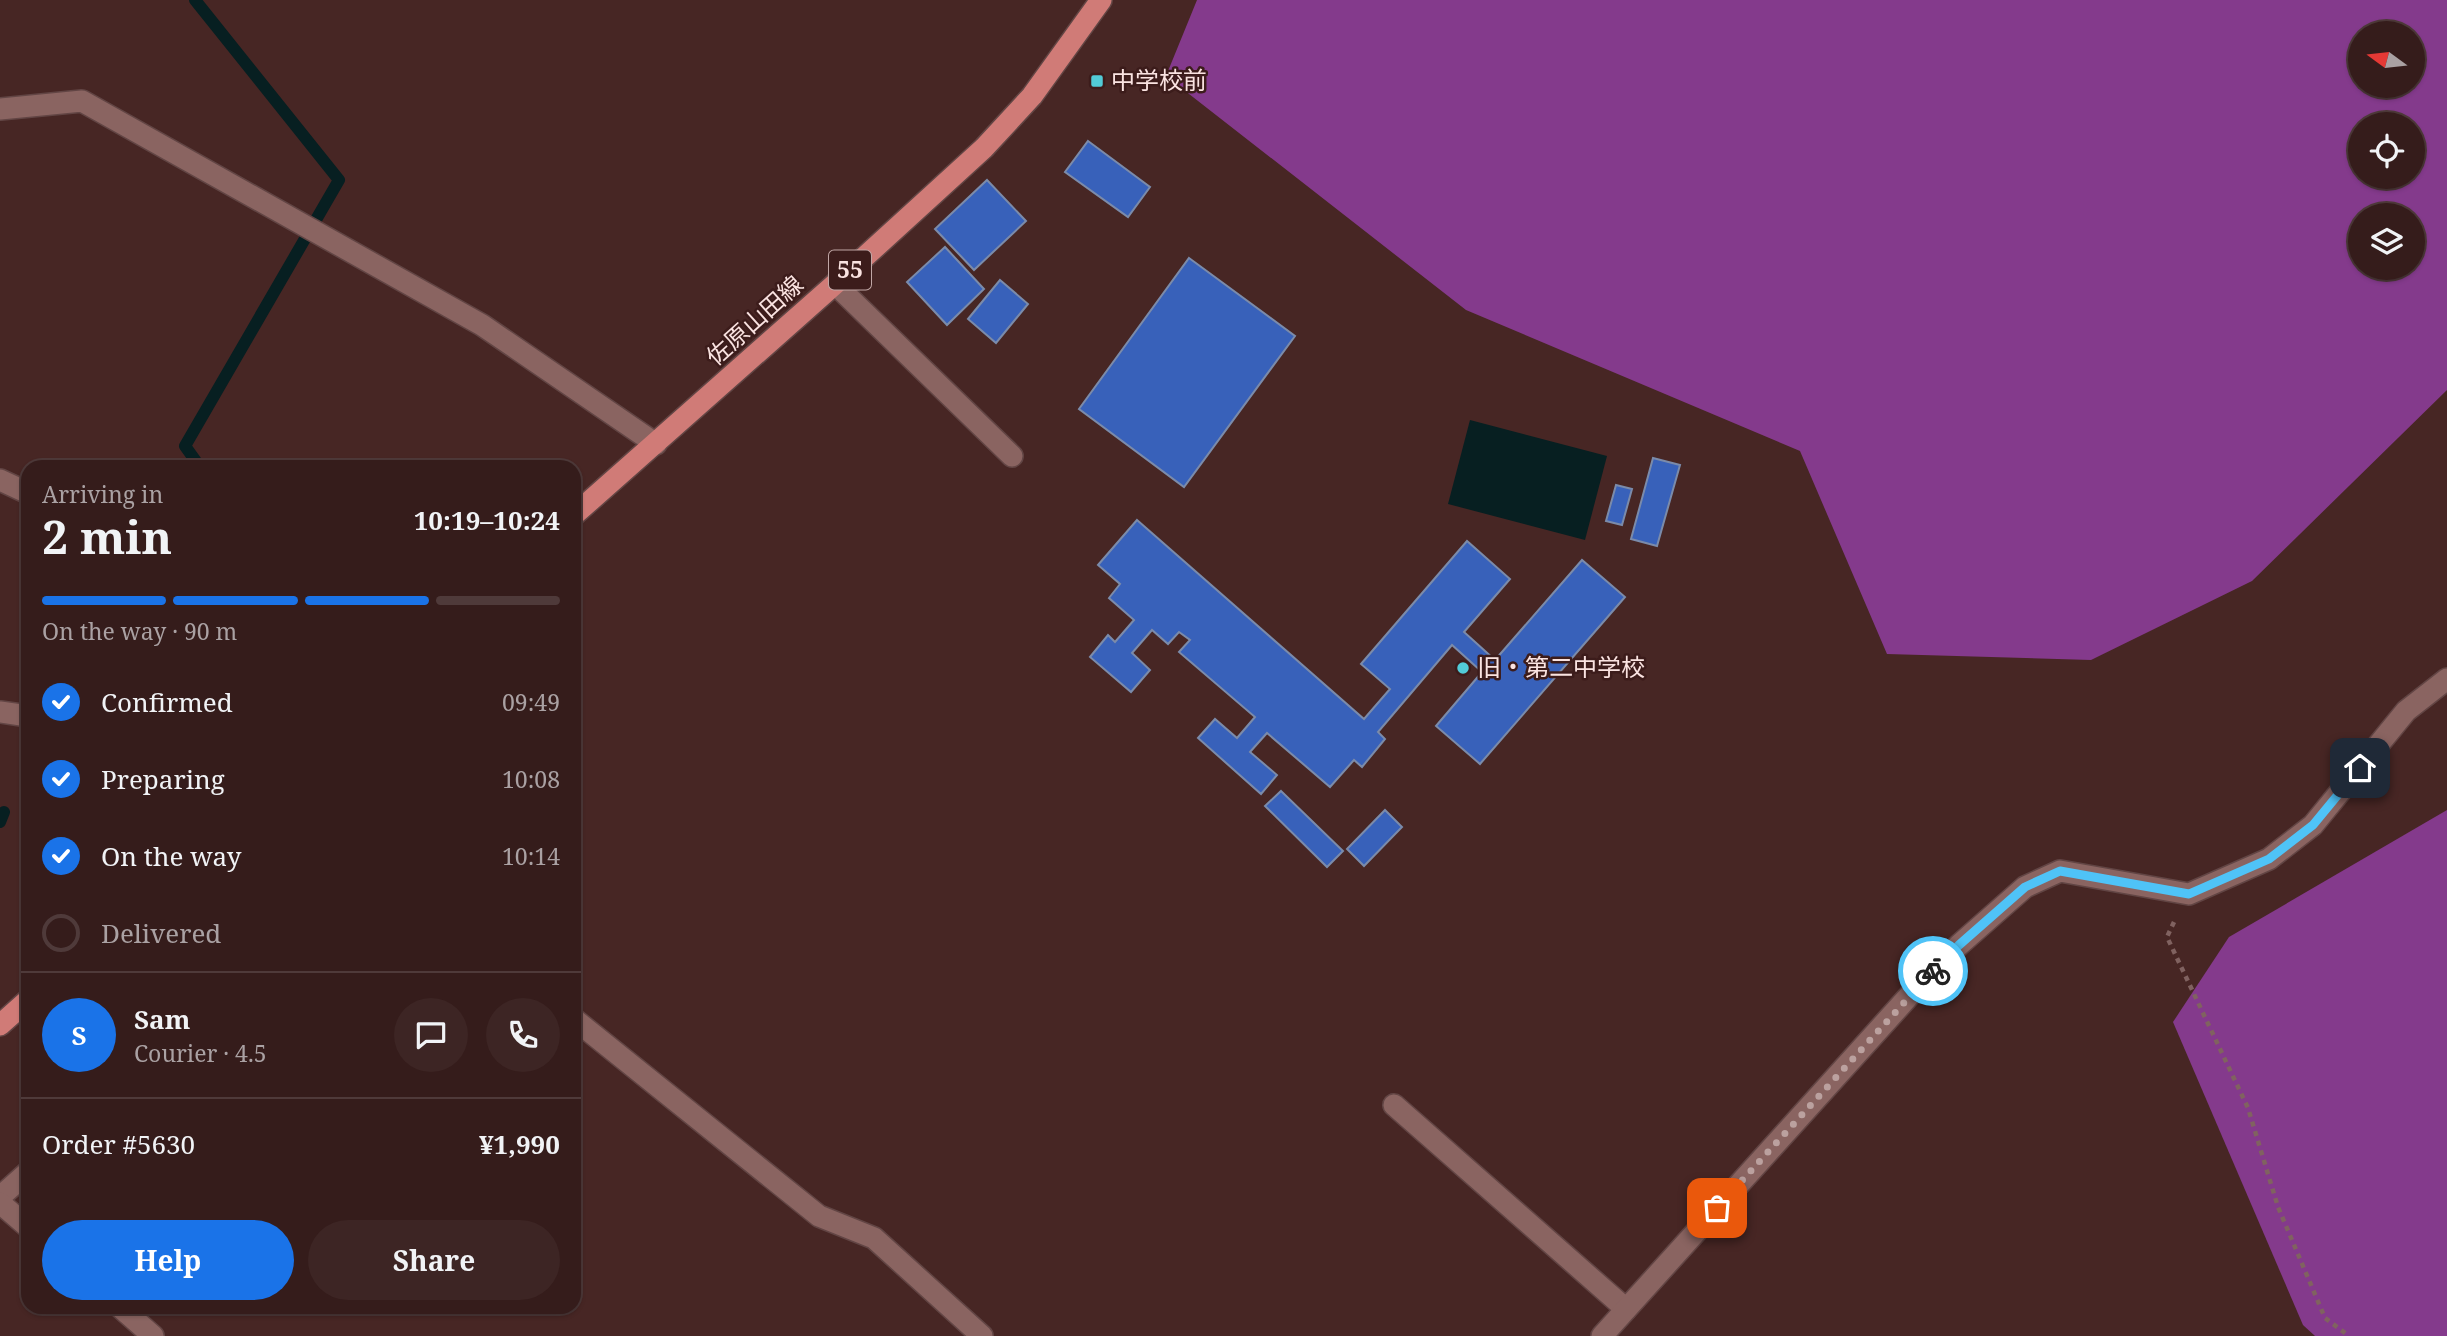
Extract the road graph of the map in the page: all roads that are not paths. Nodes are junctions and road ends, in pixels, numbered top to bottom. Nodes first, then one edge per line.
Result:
1 (1101, 0) edge
2 (0, 109) edge
3 (835, 284) junction
4 (656, 444) junction
5 (1012, 456) dead end
6 (0, 480) edge
7 (21, 490) edge
8 (581, 509) edge
9 (2447, 679) edge
10 (0, 712) edge
11 (21, 715) edge
12 (21, 1006) edge
13 (581, 1025) edge
14 (0, 1026) edge
15 (1394, 1105) dead end
16 (21, 1178) edge
17 (0, 1197) edge
18 (0, 1203) edge
19 (21, 1221) edge
20 (1626, 1309) junction
21 (128, 1314) edge
22 (153, 1336) edge
23 (982, 1336) edge
24 (1603, 1336) edge

1 - 3 main road, 佐原山田線 / 55
2 - 4 street
3 - 4 main road, 佐原山田線 / 55
3 - 5 street
4 - 8 main road, 佐原山田線 / 55
6 - 7 street
9 - 20 street
10 - 11 street
12 - 14 main road
13 - 23 street
15 - 20 street
16 - 17 street
18 - 19 street
20 - 24 street
21 - 22 street

